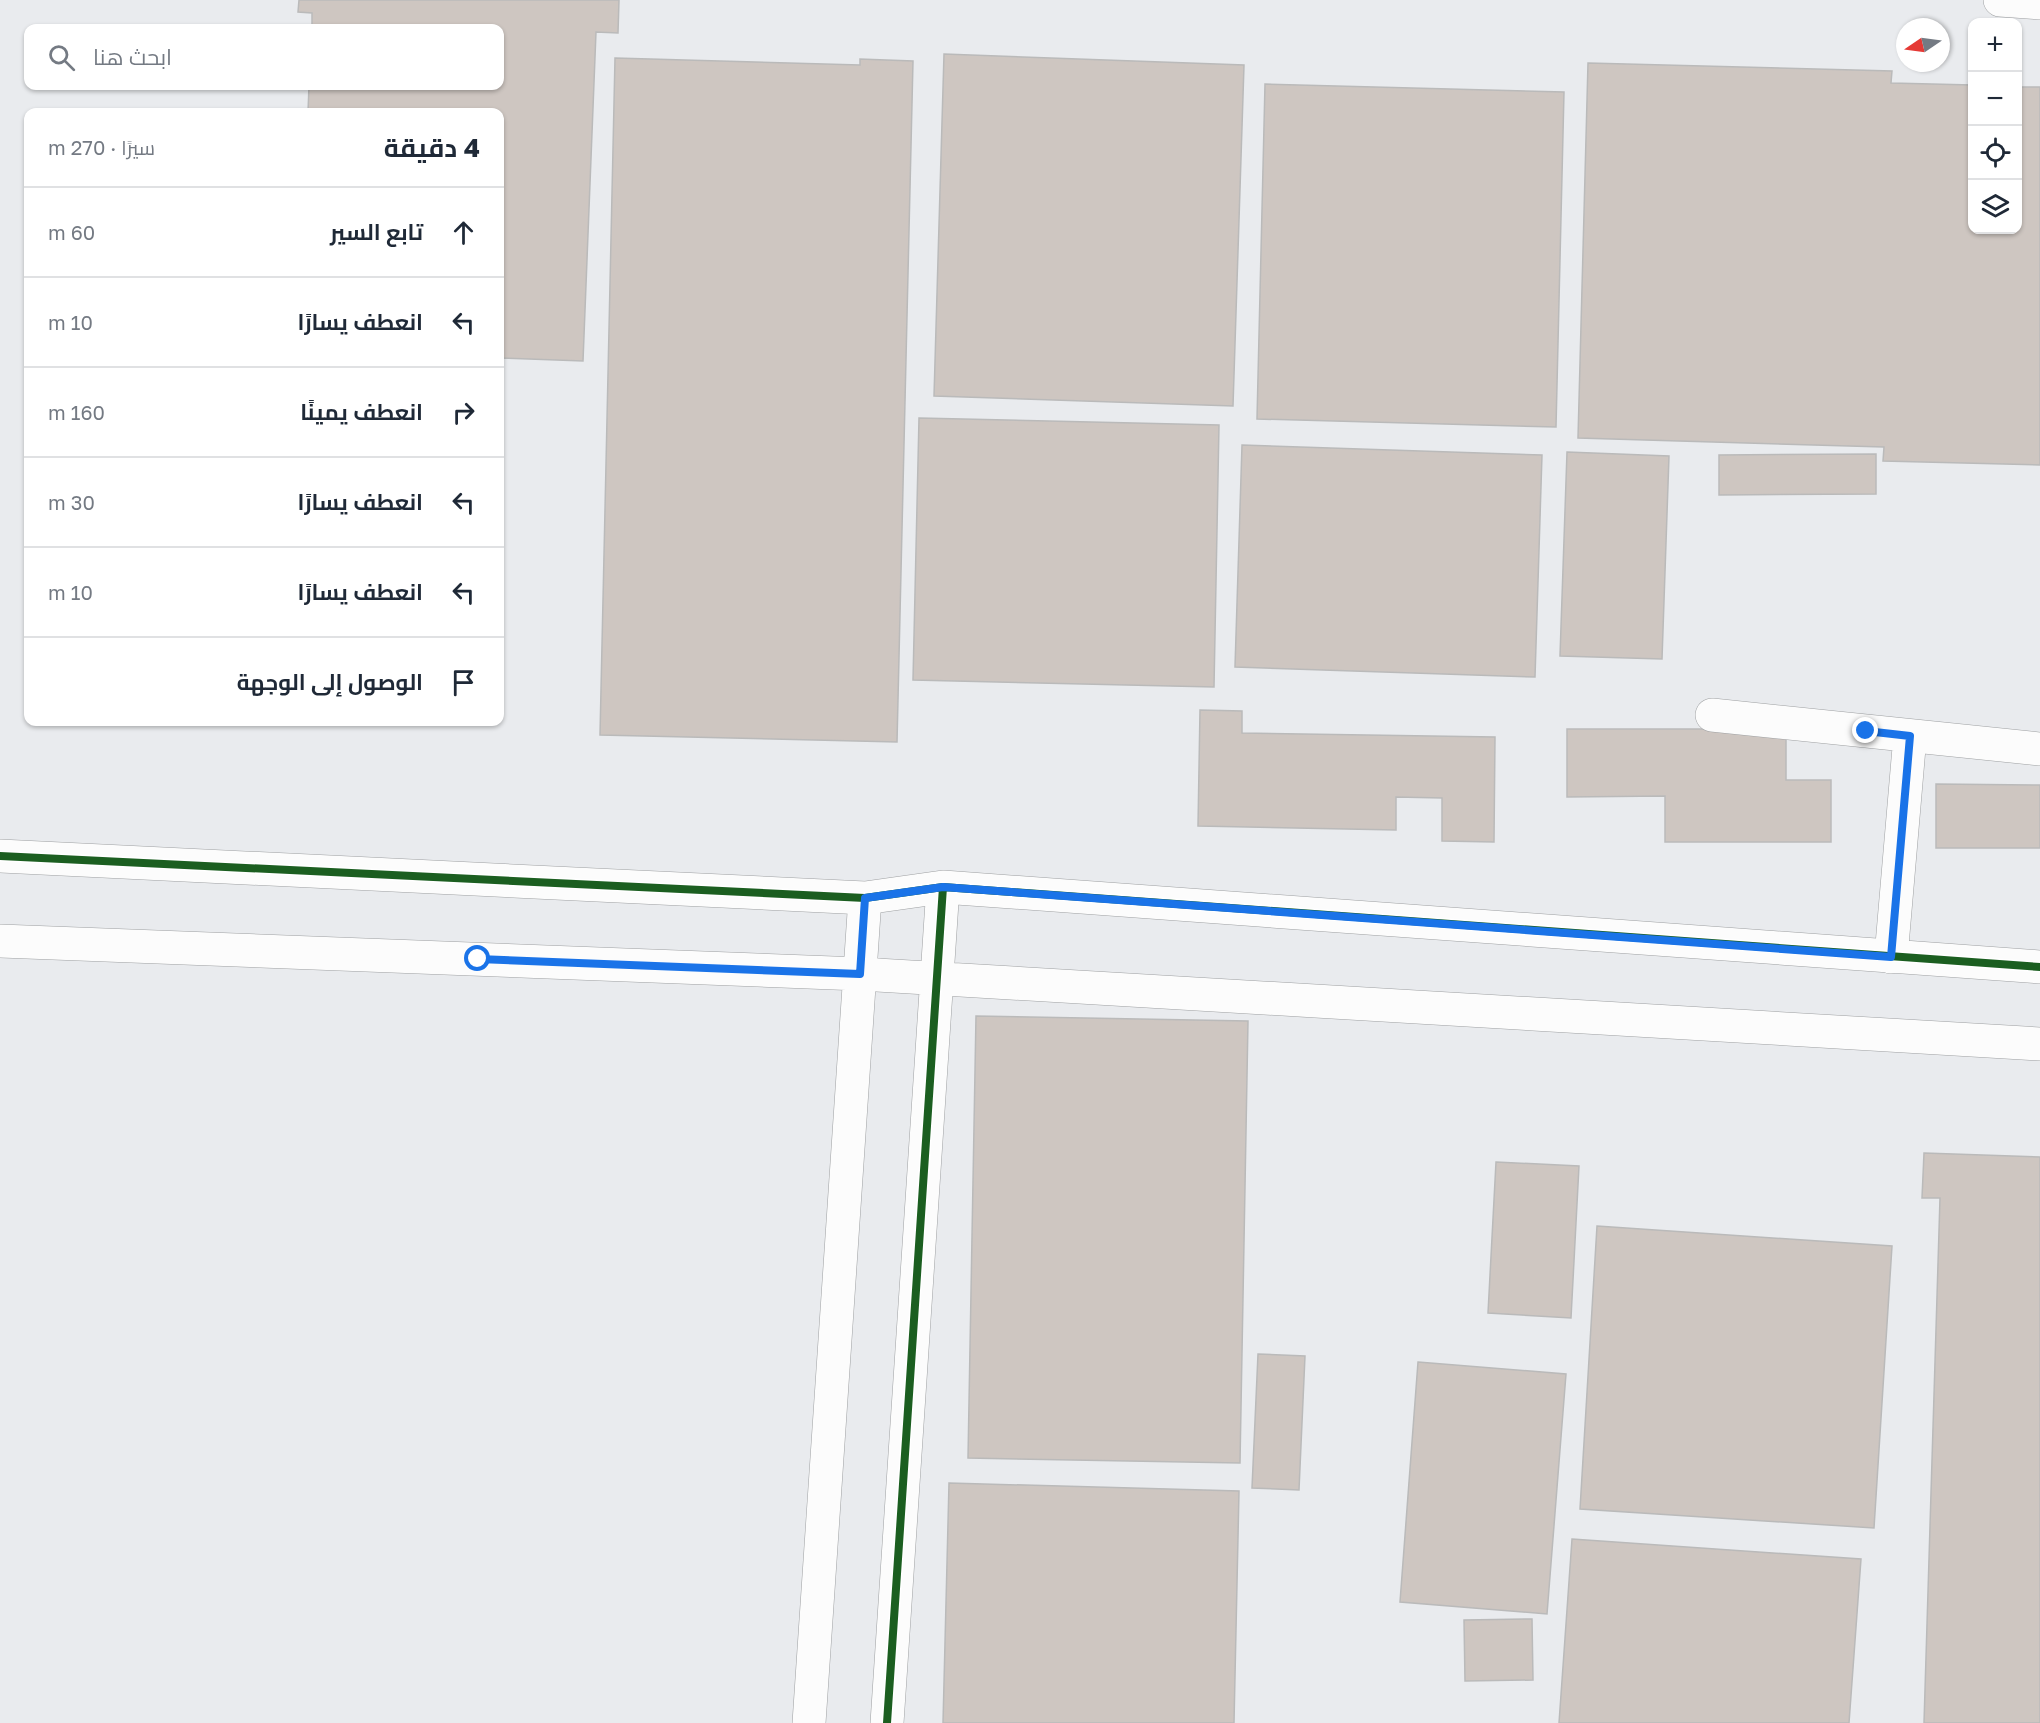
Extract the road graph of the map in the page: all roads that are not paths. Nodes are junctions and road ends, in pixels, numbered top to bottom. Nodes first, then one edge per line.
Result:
1 (2000, 0) edge
2 (2040, 3) edge
3 (1712, 715) dead end
4 (1910, 736) junction
5 (2040, 749) edge
6 (0, 856) edge
7 (943, 887) junction
8 (865, 898) junction
9 (0, 940) edge
10 (1891, 957) junction
11 (2040, 968) edge
12 (860, 974) junction
13 (937, 981) junction
14 (2040, 1044) edge
15 (809, 1723) edge
16 (887, 1723) edge

1 - 2 street
3 - 4 street
4 - 5 street
4 - 10 street
6 - 8 street
7 - 8 street
7 - 10 street
7 - 13 street
8 - 12 street
9 - 12 street
10 - 11 street
12 - 13 street
12 - 15 street
13 - 14 street
13 - 16 street

